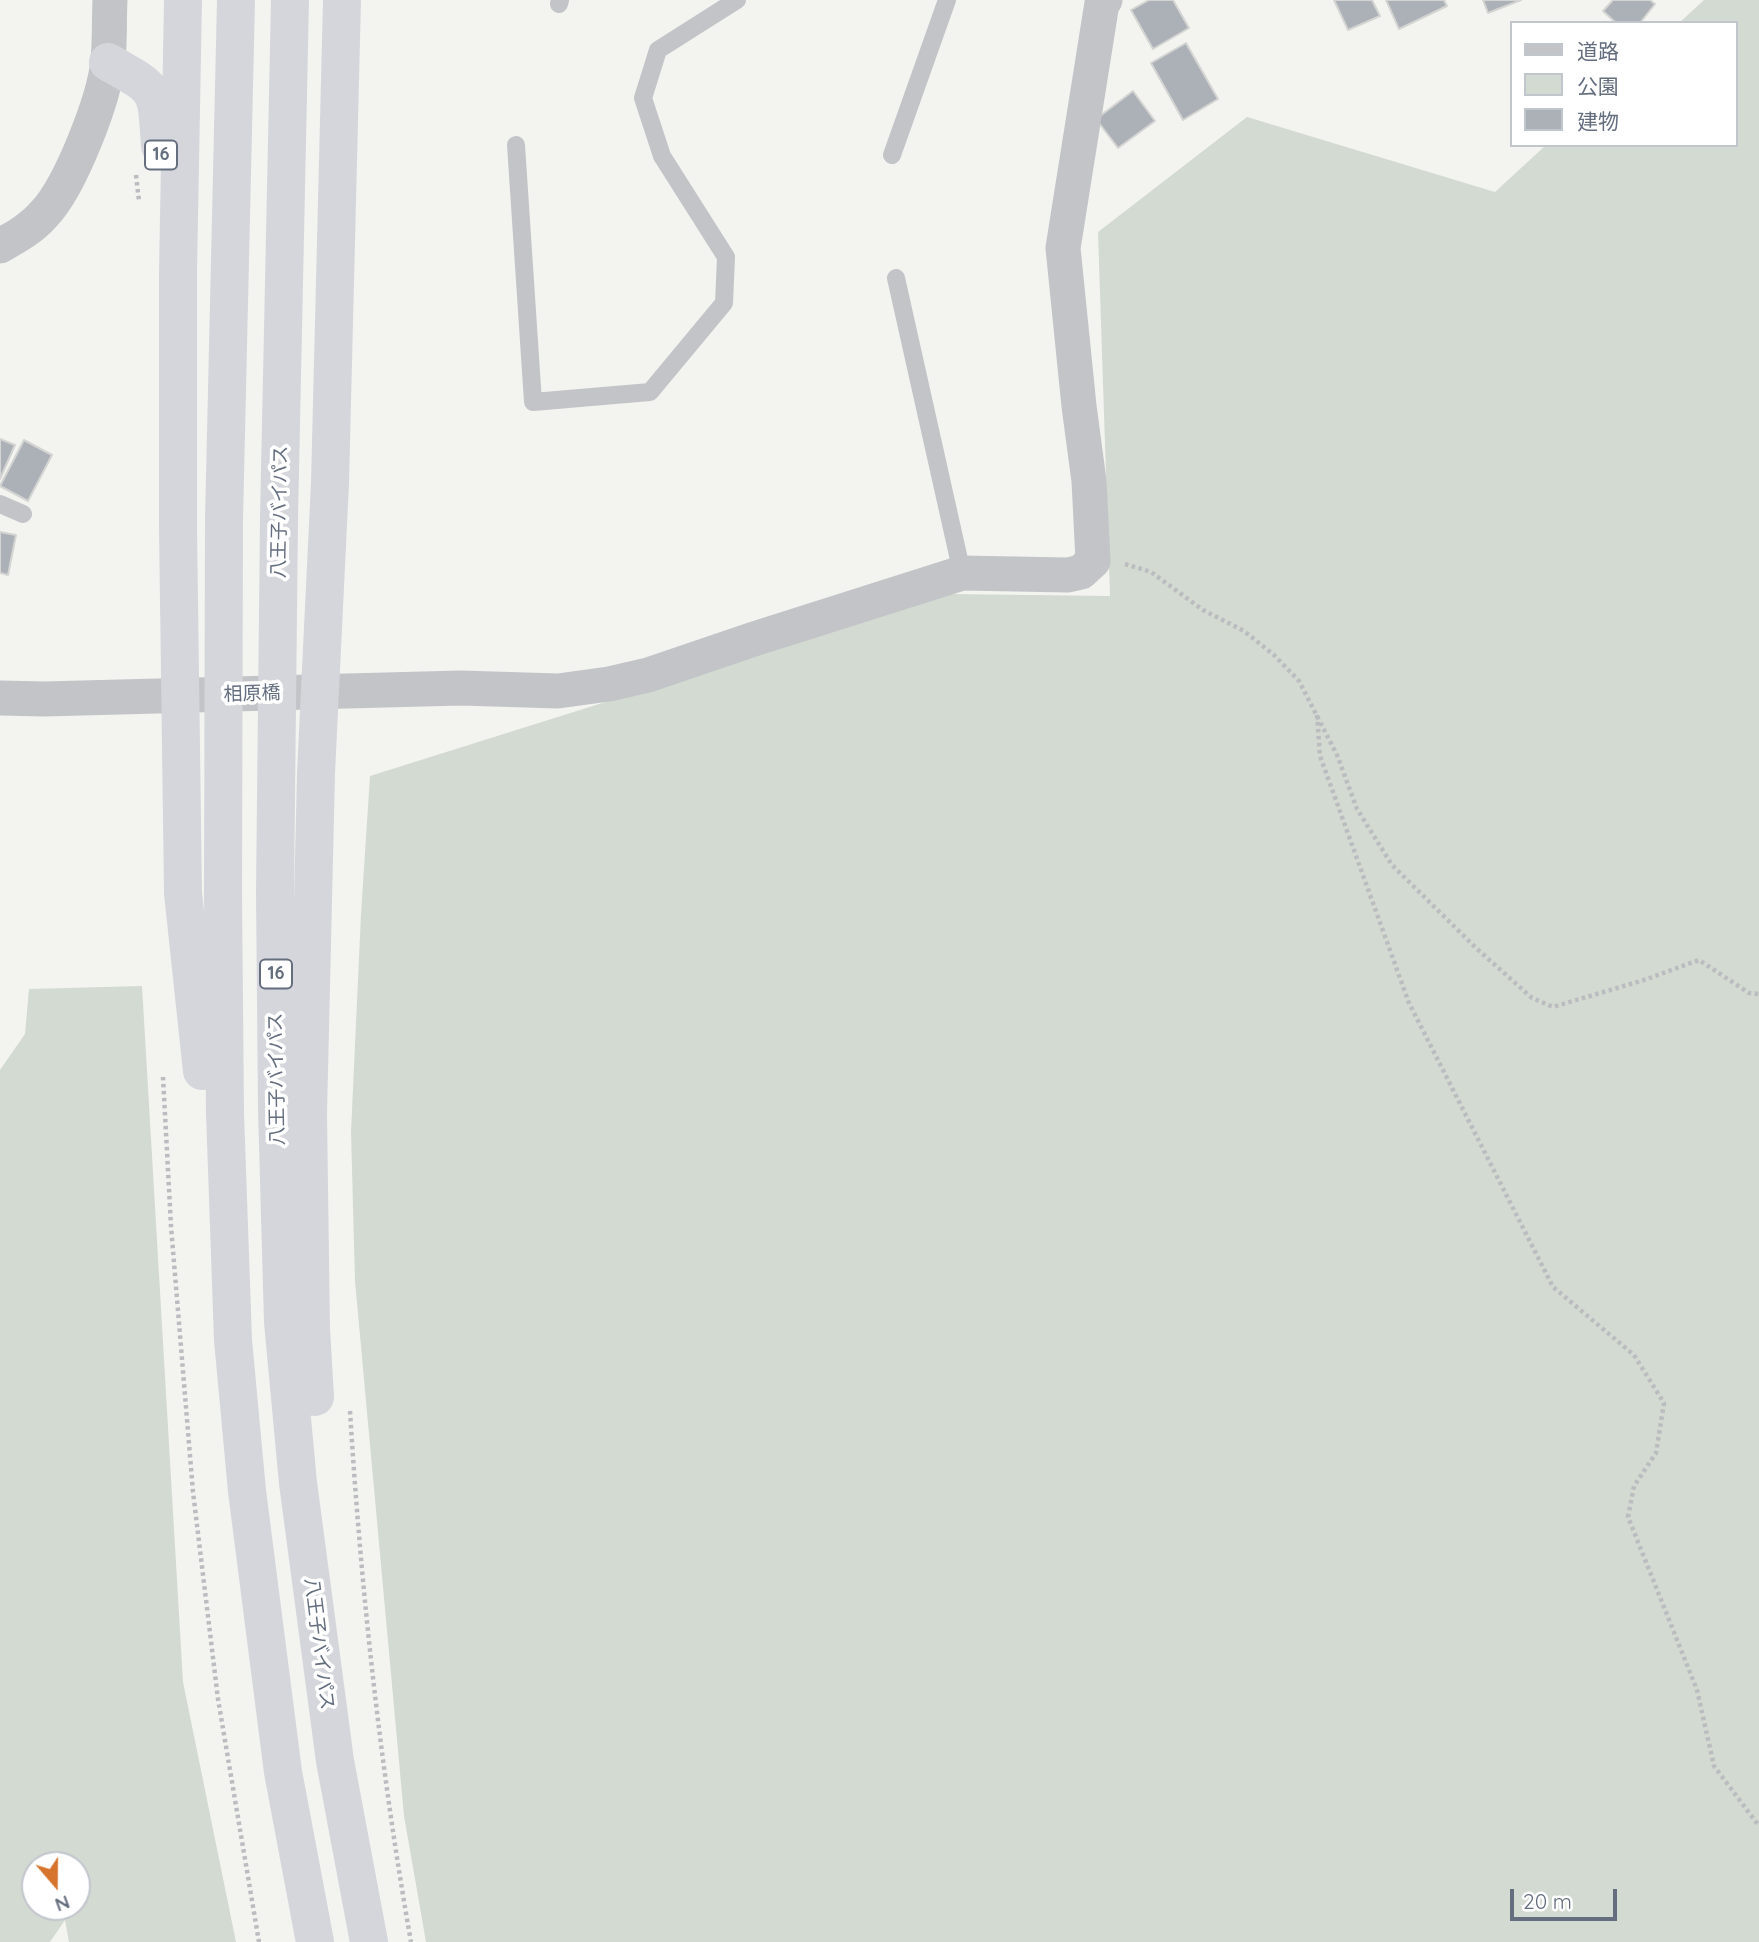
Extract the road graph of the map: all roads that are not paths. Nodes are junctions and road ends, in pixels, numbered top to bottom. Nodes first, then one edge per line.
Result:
1 (110, 0) edge
2 (183, 0) edge
3 (236, 0) edge
4 (290, 0) edge
5 (342, 0) edge
6 (737, 0) edge
7 (947, 0) edge
8 (1098, 1) edge
9 (108, 62) junction
10 (516, 145) dead end
11 (892, 155) dead end
12 (0, 246) edge
13 (178, 272) junction
14 (896, 278) dead end
15 (0, 504) edge
16 (23, 514) dead end
17 (962, 573) junction
18 (0, 698) edge
19 (233, 1340) junction
20 (335, 1761) junction
21 (315, 1942) edge
22 (369, 1942) edge

1 - 9 street
2 - 13 highway, 16
3 - 19 highway, 16
4 - 20 highway, 八王子バイパス / 16
5 - 20 highway, 16
6 - 10 lane
7 - 11 lane
8 - 17 street, 相原橋
9 - 12 street
9 - 13 highway, 16
13 - 19 highway, 16
14 - 17 lane
15 - 16 lane
17 - 18 street, 相原橋
19 - 21 highway, 16
20 - 22 highway, 八王子バイパス / 16

